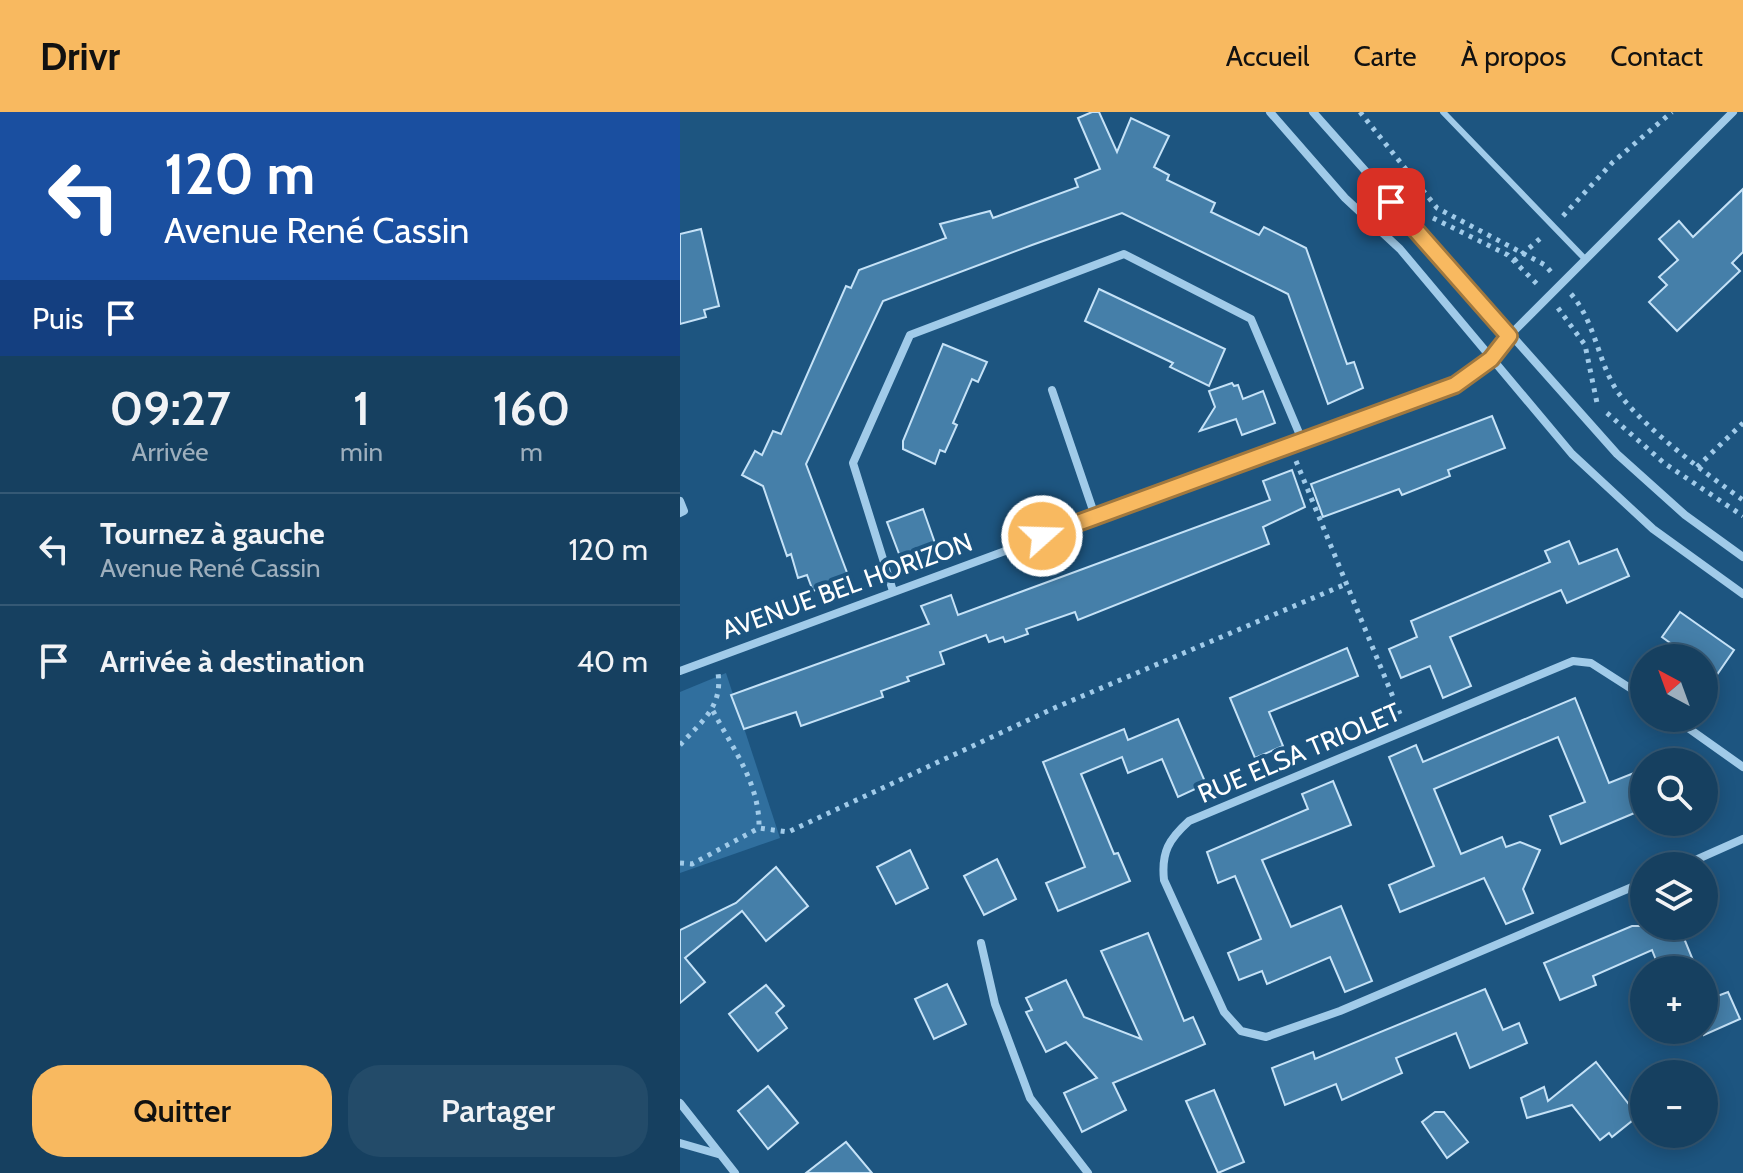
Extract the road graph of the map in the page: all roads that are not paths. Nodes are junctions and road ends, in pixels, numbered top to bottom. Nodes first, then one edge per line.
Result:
1 (1270, 112) edge
2 (1313, 112) edge
3 (1443, 112) edge
4 (1733, 112) edge
5 (1585, 259) junction
6 (1509, 336) junction
7 (1491, 359) junction
8 (1052, 390) dead end
9 (1302, 440) junction
10 (680, 501) edge
11 (680, 513) edge
12 (1095, 516) junction
13 (1743, 557) edge
14 (893, 591) junction
15 (1743, 594) edge
16 (680, 671) edge
17 (1630, 688) edge
18 (1694, 732) edge
19 (1743, 767) edge
20 (1743, 839) edge
21 (1714, 852) edge
22 (1630, 888) edge
23 (981, 943) dead end
24 (680, 1103) edge
25 (680, 1143) edge
26 (719, 1155) junction
27 (735, 1173) edge
28 (1088, 1173) edge

1 - 7 street
2 - 6 street
3 - 5 lane
4 - 5 street, AVENUE BEL HORIZON
5 - 6 street, AVENUE BEL HORIZON
6 - 7 street, AVENUE BEL HORIZON
6 - 13 street
7 - 9 street, AVENUE BEL HORIZON
7 - 15 street
8 - 12 street
9 - 12 street, AVENUE BEL HORIZON
9 - 14 street
10 - 11 street
12 - 14 street, AVENUE BEL HORIZON
14 - 16 street, AVENUE BEL HORIZON
17 - 22 street, RUE ELSA TRIOLET
18 - 19 street
20 - 21 street
23 - 28 street
24 - 26 street
25 - 26 street
26 - 27 street

